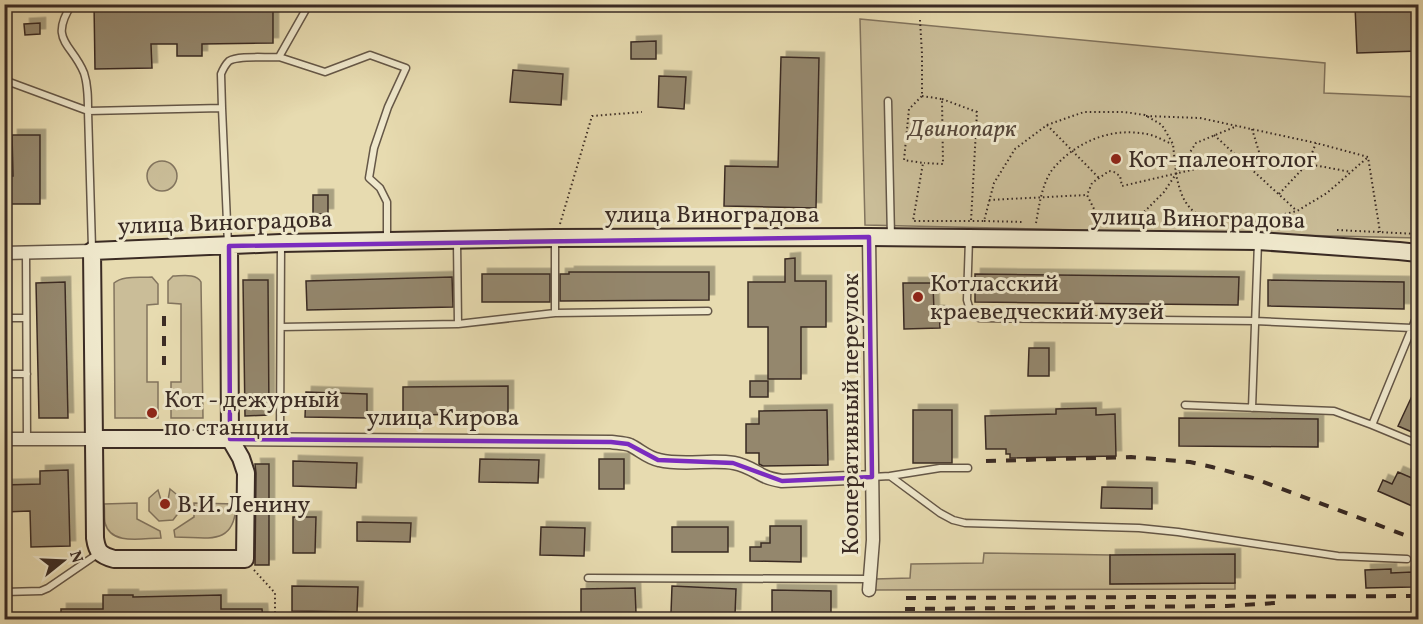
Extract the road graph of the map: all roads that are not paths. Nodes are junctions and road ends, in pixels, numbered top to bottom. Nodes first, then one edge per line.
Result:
1 (72, 4) edge
2 (309, 4) edge
3 (279, 57) junction
4 (4, 80) edge
5 (888, 101) dead end
6 (222, 108) junction
7 (87, 111) junction
8 (970, 229) junction
9 (869, 237) junction
10 (555, 238) junction
11 (891, 238) junction
12 (457, 240) junction
13 (387, 241) junction
14 (1258, 241) junction
15 (281, 243) junction
16 (228, 246) junction
17 (92, 251) junction
18 (4, 253) edge
19 (26, 253) junction
20 (1419, 253) edge
21 (708, 311) dead end
22 (555, 313) junction
23 (1419, 313) edge
24 (4, 318) edge
25 (26, 318) junction
26 (1255, 321) junction
27 (458, 324) junction
28 (281, 327) junction
29 (1413, 328) junction
30 (4, 374) edge
31 (27, 374) junction
32 (1185, 405) dead end
33 (1252, 408) junction
34 (1372, 425) junction
35 (4, 438) edge
36 (27, 439) junction
37 (94, 439) junction
38 (230, 439) junction
39 (280, 440) junction
40 (1419, 444) edge
41 (968, 468) dead end
42 (890, 476) junction
43 (872, 477) junction
44 (100, 552) junction
45 (1407, 559) dead end
46 (588, 578) dead end
47 (869, 584) joint
48 (4, 592) edge

1 - 7 lane
2 - 3 lane
3 - 6 lane
3 - 13 lane
4 - 7 lane
5 - 11 lane
6 - 7 lane
6 - 16 lane
7 - 17 lane
8 - 11 main road, улица Виноградова
8 - 14 main road, улица Виноградова
8 - 26 lane
9 - 10 main road, улица Виноградова
9 - 11 main road, улица Виноградова
9 - 43 street, Кооперативный переулок
10 - 12 main road, улица Виноградова
10 - 22 lane
12 - 13 main road, улица Виноградова
12 - 27 lane
13 - 15 main road, улица Виноградова
14 - 20 main road, улица Виноградова
14 - 26 lane
15 - 16 main road, улица Виноградова
15 - 28 lane
16 - 17 main road, улица Виноградова
16 - 38 main road
17 - 19 street, улица Виноградова
17 - 37 main road
18 - 19 street, улица Виноградова
19 - 25 lane
21 - 22 lane
22 - 27 lane
23 - 29 lane
24 - 25 lane
25 - 31 lane
26 - 29 lane
26 - 33 lane
27 - 28 lane
28 - 39 lane
29 - 34 lane
30 - 31 lane
31 - 36 lane
32 - 33 lane
33 - 34 lane
34 - 40 lane
35 - 36 street, улица Кирова
36 - 37 street, улица Кирова
37 - 38 main road, улица Кирова
37 - 44 main road
38 - 39 street, улица Кирова
38 - 44 main road
39 - 43 street, улица Кирова
41 - 42 lane
42 - 43 lane
42 - 45 lane
43 - 47 street, Кооперативный переулок
44 - 48 lane
46 - 47 lane

